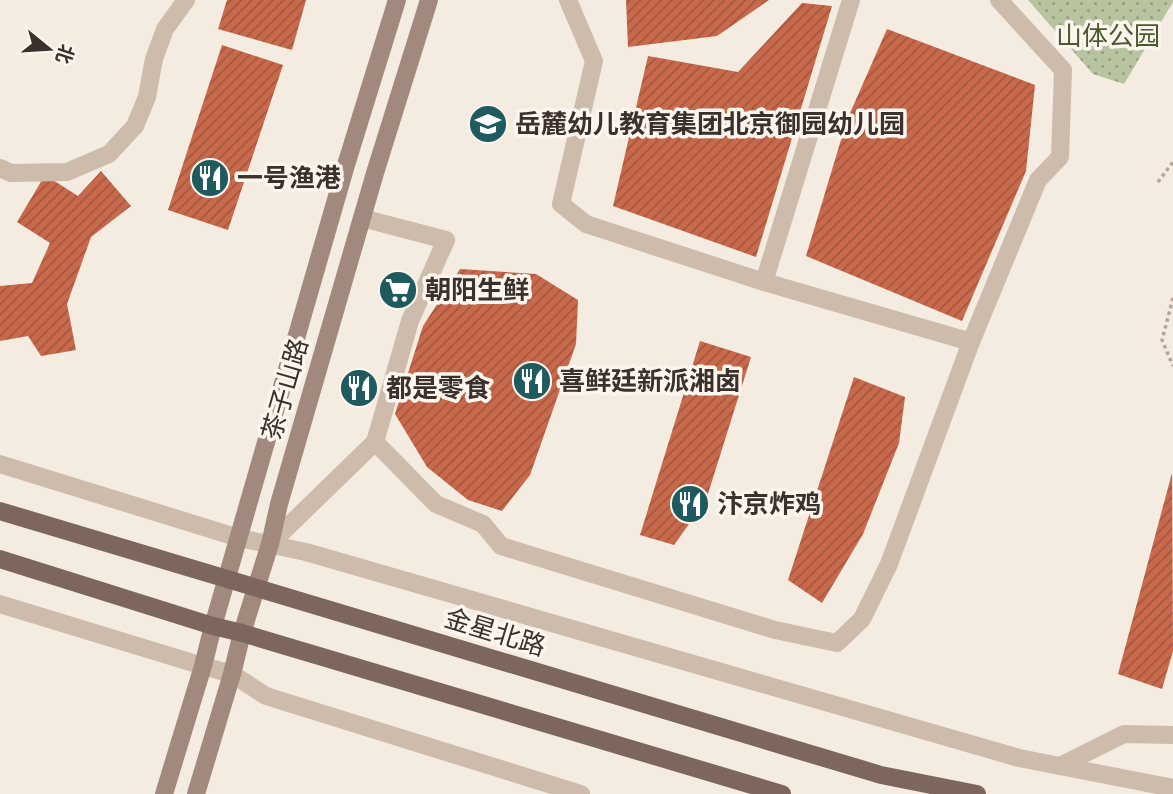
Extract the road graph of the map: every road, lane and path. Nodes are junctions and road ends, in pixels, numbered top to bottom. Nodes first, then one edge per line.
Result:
1 (186, 0) edge
2 (397, 0) edge
3 (429, 0) edge
4 (568, 0) edge
5 (851, 0) edge
6 (999, 0) edge
7 (1173, 162) edge
8 (0, 167) edge
9 (1157, 182) dead end
10 (362, 218) junction
11 (764, 282) junction
12 (1173, 298) edge
13 (971, 342) junction
14 (1173, 366) edge
15 (375, 442) junction
16 (0, 464) edge
17 (0, 511) edge
18 (239, 538) junction
19 (270, 544) junction
20 (0, 559) edge
21 (227, 580) junction
22 (256, 588) junction
23 (0, 604) edge
24 (213, 626) junction
25 (242, 633) junction
26 (204, 666) junction
27 (232, 674) junction
28 (1173, 735) edge
29 (1060, 766) junction
30 (1173, 788) edge
31 (164, 794) edge
32 (196, 794) edge
33 (581, 794) edge
34 (782, 794) edge
35 (977, 794) edge

1 - 8 street
2 - 18 main road, 茶子山路
3 - 10 main road, 茶子山路
4 - 11 street
5 - 11 street
6 - 13 street
7 - 9 path
10 - 15 street
10 - 19 main road, 茶子山路
11 - 13 street
12 - 14 path
13 - 15 street
15 - 19 street
16 - 18 street
17 - 21 main road, 金星北路
18 - 19 street
18 - 21 main road, 茶子山路
19 - 22 main road, 茶子山路
19 - 29 street
20 - 24 main road
21 - 22 main road, 金星北路
21 - 24 main road, 茶子山路
22 - 25 main road, 茶子山路
22 - 35 main road, 金星北路
23 - 26 street
24 - 25 main road
24 - 26 main road, 茶子山路
25 - 27 main road, 茶子山路
25 - 34 main road
26 - 27 street
26 - 31 main road, 茶子山路
27 - 32 main road, 茶子山路
27 - 33 street
28 - 29 street
29 - 30 street

